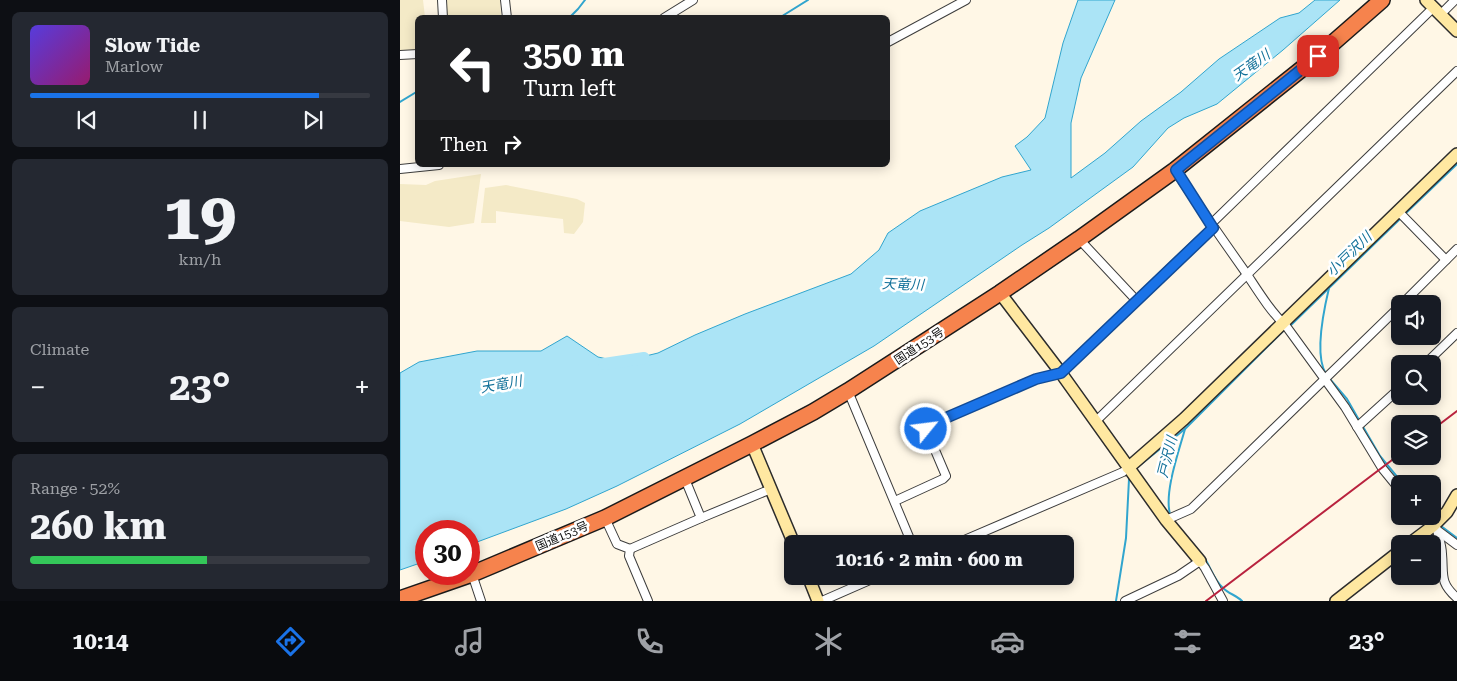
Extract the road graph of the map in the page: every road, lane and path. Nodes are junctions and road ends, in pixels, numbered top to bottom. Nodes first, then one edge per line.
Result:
1 (442, 0) edge
2 (505, 0) edge
3 (693, 0) edge
4 (966, 0) edge
5 (1382, 0) edge
6 (1455, 0) edge
7 (1434, 7) edge
8 (443, 15) edge
9 (507, 15) edge
10 (669, 15) edge
11 (1457, 31) edge
12 (890, 41) edge
13 (415, 54) edge
14 (400, 55) edge
15 (1457, 71) edge
16 (1457, 154) edge
17 (420, 167) edge
18 (400, 169) edge
19 (1176, 170) junction
20 (1401, 214) junction
21 (1212, 226) junction
22 (1080, 239) junction
23 (1457, 249) edge
24 (1446, 260) junction
25 (1246, 274) junction
26 (1000, 292) junction
27 (1411, 295) edge
28 (1137, 301) junction
29 (1391, 315) edge
30 (1283, 323) junction
31 (1457, 333) edge
32 (1434, 355) edge
33 (1061, 373) junction
34 (1327, 377) junction
35 (848, 391) junction
36 (1391, 396) edge
37 (1095, 422) junction
38 (1359, 425) junction
39 (752, 444) junction
40 (1128, 468) junction
41 (685, 479) junction
42 (1391, 479) edge
43 (771, 489) junction
44 (1457, 495) edge
45 (895, 501) junction
46 (1441, 517) edge
47 (605, 518) junction
48 (700, 518) junction
49 (1170, 518) junction
50 (1431, 525) edge
51 (1434, 525) edge
52 (1435, 525) edge
53 (790, 535) edge
54 (908, 535) edge
55 (976, 535) edge
56 (1419, 535) edge
57 (1457, 545) edge
58 (630, 549) junction
59 (1391, 558) edge
60 (1200, 561) junction
61 (480, 571) edge
62 (440, 585) edge
63 (476, 585) edge
64 (812, 585) edge
65 (858, 585) edge
66 (1457, 598) edge
67 (400, 599) edge
68 (481, 601) edge
69 (648, 601) edge
70 (820, 601) edge
71 (1125, 601) edge
72 (1223, 601) edge
73 (1336, 601) edge

1 - 8 street
2 - 9 street
3 - 10 street
4 - 12 street
5 - 19 highway, 国道153号
6 - 7 street
7 - 11 street
7 - 21 street
13 - 14 street
15 - 25 street
16 - 20 street
17 - 18 street
19 - 21 street
19 - 22 highway, 国道153号
20 - 24 street
20 - 30 street
21 - 25 street
21 - 28 street
22 - 26 highway, 国道153号
22 - 28 street
23 - 24 street
24 - 27 street
25 - 30 street
25 - 37 street
26 - 33 street
26 - 35 highway, 国道153号
28 - 33 street
29 - 34 street
30 - 34 street
30 - 40 street
31 - 32 street
33 - 37 street
33 - 45 street
34 - 38 street
34 - 49 street
35 - 39 highway, 国道153号
35 - 45 street
36 - 38 street
37 - 40 street
38 - 42 street
39 - 41 highway, 国道153号
39 - 43 street
40 - 49 street
40 - 55 street
41 - 47 highway, 国道153号
41 - 48 street
43 - 48 street
43 - 53 street
44 - 46 street
45 - 54 street
47 - 58 street
47 - 61 highway, 国道153号
48 - 58 street
49 - 60 street
50 - 56 street
51 - 66 street
52 - 57 street
58 - 69 street
59 - 73 street
60 - 71 street
60 - 72 street
62 - 67 highway, 国道153号
63 - 68 street
64 - 70 street
65 - 70 street

